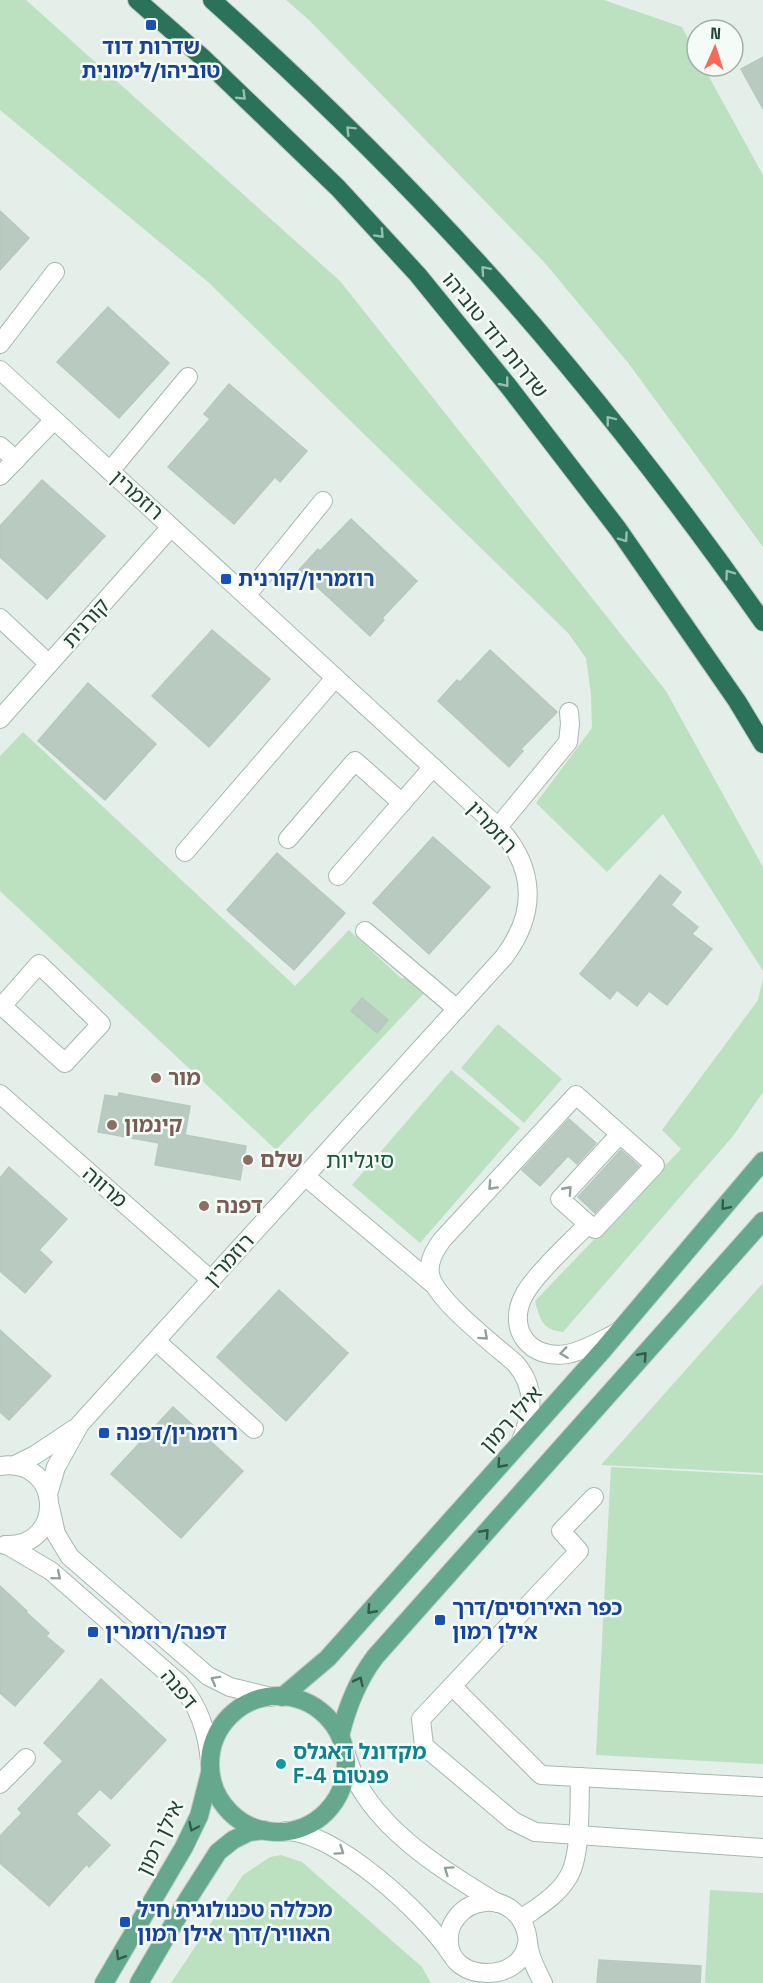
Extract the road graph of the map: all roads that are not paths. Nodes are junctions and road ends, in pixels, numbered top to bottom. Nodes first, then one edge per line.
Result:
1 (137, 0) edge
2 (212, 0) edge
3 (56, 272) dead end
4 (0, 344) edge
5 (0, 370) edge
6 (188, 377) dead end
7 (54, 420) junction
8 (0, 446) edge
9 (16, 460) junction
10 (110, 471) junction
11 (0, 476) edge
12 (323, 501) dead end
13 (171, 527) junction
14 (246, 596) junction
15 (0, 618) edge
16 (763, 622) edge
17 (49, 664) junction
18 (335, 678) junction
19 (569, 712) dead end
20 (0, 719) edge
21 (763, 744) edge
22 (433, 768) junction
23 (402, 803) junction
24 (498, 827) junction
25 (288, 839) dead end
26 (186, 852) dead end
27 (338, 876) dead end
28 (365, 931) dead end
29 (1, 1007) edge
30 (457, 1009) junction
31 (0, 1094) edge
32 (620, 1134) junction
33 (763, 1161) edge
34 (305, 1176) junction
35 (763, 1221) edge
36 (588, 1224) junction
37 (211, 1281) junction
38 (432, 1283) junction
39 (618, 1332) junction
40 (156, 1341) junction
41 (81, 1424) junction
42 (254, 1429) dead end
43 (521, 1441) junction
44 (7, 1466) edge
45 (594, 1497) dead end
46 (49, 1501) junction
47 (2, 1544) edge
48 (452, 1686) junction
49 (276, 1697) junction
50 (343, 1744) junction
51 (26, 1758) dead end
52 (210, 1766) junction
53 (580, 1777) junction
54 (0, 1784) edge
55 (763, 1787) edge
56 (264, 1830) junction
57 (286, 1831) junction
58 (577, 1835) junction
59 (763, 1848) edge
60 (497, 1903) junction
61 (521, 1919) junction
62 (527, 1943) junction
63 (454, 1959) junction
64 (505, 1980) edge
65 (104, 1983) edge
66 (139, 1983) edge
67 (462, 1983) edge
68 (543, 1983) edge

1 -> 21 highway, שדרות דוד טוביהו
16 -> 2 highway, שדרות דוד טוביהו
3 - 4 street
5 - 7 street, רוזמרין
6 - 10 street
7 - 9 street
7 - 10 street, רוזמרין
8 - 9 street
9 - 11 street
10 - 13 street, רוזמרין
12 - 14 street
13 - 14 street, רוזמרין
13 - 17 street, קורנית
14 - 18 street, רוזמרין
15 - 17 street
17 - 20 street, קורנית
18 - 22 street, רוזמרין
18 - 26 street
19 - 24 street
22 - 23 street
22 - 24 street, רוזמרין
23 - 25 street
23 - 27 street
24 - 30 street, רוזמרין
28 - 30 street
29 - 29 street
30 - 34 street, רוזמרין
31 - 37 street, מרווה
36 -> 32 street
32 - 36 street
32 -> 38 street
33 -> 39 main road, אילן רמון
34 - 37 street, רוזמרין
34 - 38 street
50 -> 35 main road
39 -> 36 street
37 - 40 street, רוזמרין
38 -> 43 street
39 - 43 main road, אילן רמון
40 - 41 street, רוזמרין
40 - 42 street
41 - 44 street, רוזמרין
41 - 46 street, רוזמרין
43 -> 49 main road, אילן רמון
44 - 46 street
45 - 48 street
46 - 47 street, רוזמרין
49 -> 46 street, דפנה
47 -> 52 street, דפנה
48 - 53 street
48 - 58 street
49 - 50 main road
49 - 52 main road
50 - 57 main road
60 -> 50 street
51 - 54 street
52 - 56 main road
52 -> 65 main road, אילן רמון
53 - 55 street
53 - 58 street
56 - 57 main road
56 - 66 main road
57 -> 63 street
58 - 59 street
58 - 61 street
60 - 61 street
60 - 63 street
61 - 62 street
62 - 64 street
62 - 68 street
63 - 64 street
63 - 67 street

